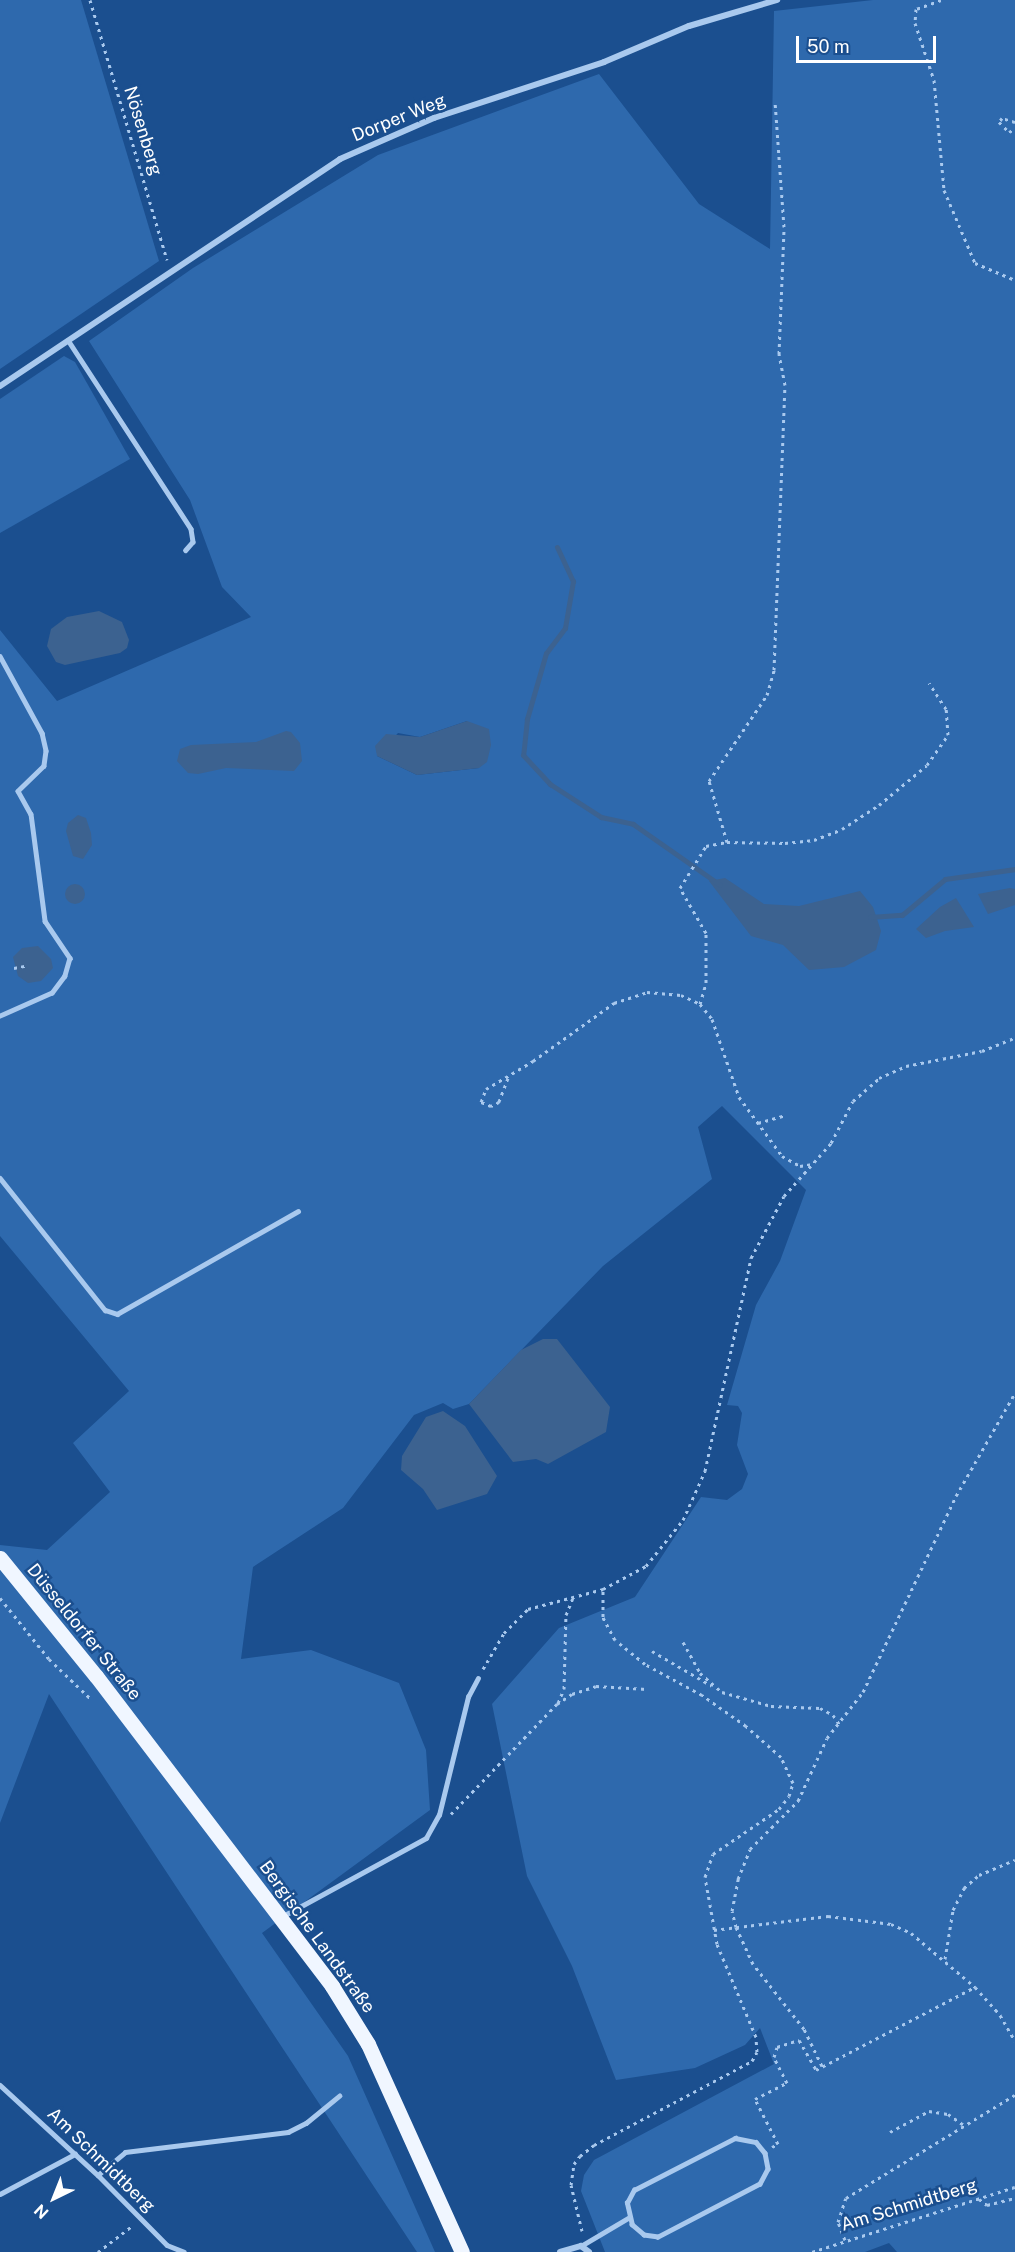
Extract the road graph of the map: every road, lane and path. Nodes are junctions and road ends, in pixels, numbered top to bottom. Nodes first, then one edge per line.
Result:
1 (90, 0) edge
2 (777, 0) edge
3 (941, 0) edge
4 (775, 100) dead end
5 (1015, 122) edge
6 (1015, 129) edge
7 (170, 270) junction
8 (1015, 280) edge
9 (68, 339) junction
10 (0, 386) edge
11 (186, 550) dead end
12 (0, 656) edge
13 (929, 683) dead end
14 (727, 842) junction
15 (28, 965) dead end
16 (14, 968) dead end
17 (700, 1004) junction
18 (0, 1016) edge
19 (1015, 1038) edge
20 (507, 1078) junction
21 (786, 1115) dead end
22 (758, 1122) junction
23 (813, 1164) junction
24 (0, 1178) edge
25 (298, 1211) dead end
26 (1015, 1393) edge
27 (0, 1558) edge
28 (603, 1588) junction
29 (574, 1597) junction
30 (0, 1598) edge
31 (682, 1642) dead end
32 (652, 1651) dead end
33 (478, 1678) joint
34 (647, 1689) dead end
35 (718, 1690) junction
36 (557, 1704) junction
37 (97, 1705) dead end
38 (840, 1725) junction
39 (137, 1730) joint
40 (433, 1828) junction
41 (1015, 1860) edge
42 (281, 1917) junction
43 (736, 1927) junction
44 (714, 1930) junction
45 (946, 1961) junction
46 (975, 1988) junction
47 (1015, 2041) edge
48 (822, 2066) junction
49 (0, 2085) edge
50 (1015, 2095) edge
51 (339, 2097) dead end
52 (965, 2126) junction
53 (890, 2132) dead end
54 (764, 2151) junction
55 (75, 2154) junction
56 (98, 2175) junction
57 (1015, 2187) edge
58 (0, 2194) edge
59 (1015, 2198) edge
60 (980, 2199) junction
61 (628, 2218) junction
62 (141, 2220) junction
63 (845, 2240) junction
64 (581, 2246) junction
65 (98, 2252) edge
66 (184, 2252) edge
67 (462, 2252) edge
68 (560, 2252) edge
69 (589, 2252) edge
70 (812, 2252) edge

1 - 7 path, Nösenberg
2 - 7 street, Dorper Weg
3 - 8 path
4 - 14 path
5 - 6 path
7 - 9 street, Dorper Weg
9 - 10 street, Dorper Weg
9 - 11 lane
12 - 18 lane
13 - 14 path
14 - 17 path
15 - 16 path
17 - 20 path
17 - 22 path
19 - 23 path
20 - 20 path
21 - 22 path
22 - 23 path
23 - 28 path
24 - 25 lane
26 - 38 path
27 - 39 main road, Düsseldorfer Straße
28 - 29 path
28 - 44 path
29 - 33 path
29 - 36 path
30 - 37 path, Düsseldorfer Straße
31 - 35 path
32 - 35 path
33 - 40 lane
34 - 36 path
35 - 38 path
36 - 40 path
38 - 43 path
39 - 42 main road, Bergische Landstraße
40 - 42 lane
41 - 45 path
42 - 67 main road, Bergische Landstraße
43 - 44 path
43 - 45 path
43 - 48 path
44 - 64 path
45 - 46 path
46 - 47 path
46 - 48 path
48 - 54 path
49 - 55 lane, Am Schmidtberg
50 - 52 path
51 - 56 lane
52 - 53 path
52 - 63 path
54 - 61 lane
54 - 61 lane
55 - 56 lane, Am Schmidtberg
55 - 58 lane
56 - 62 lane, Am Schmidtberg
57 - 60 path, Am Schmidtberg
59 - 60 path
60 - 63 path, Am Schmidtberg
61 - 64 lane
62 - 65 path
62 - 66 lane, Am Schmidtberg
63 - 70 path, Am Schmidtberg
64 - 68 street
64 - 69 street

